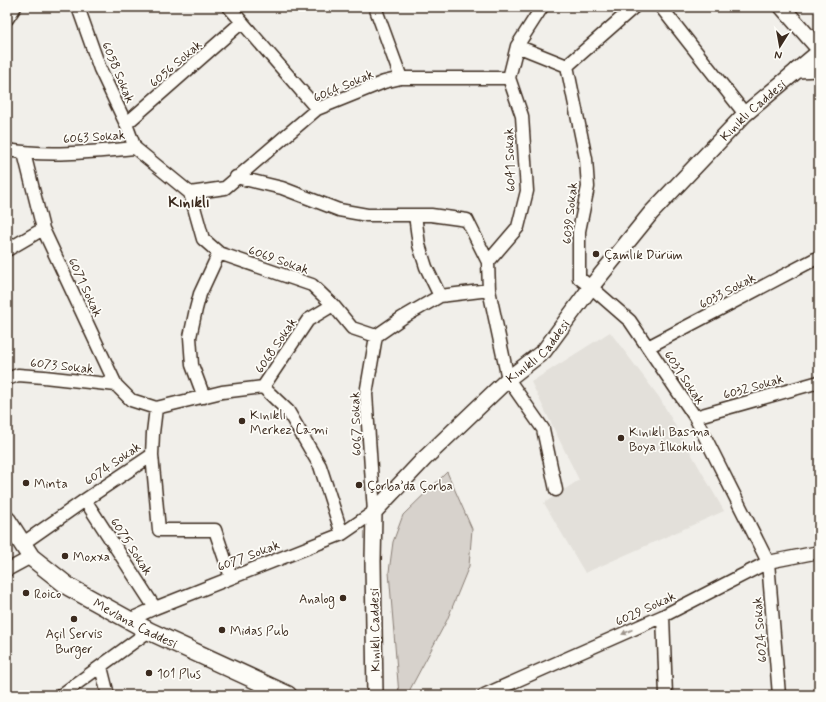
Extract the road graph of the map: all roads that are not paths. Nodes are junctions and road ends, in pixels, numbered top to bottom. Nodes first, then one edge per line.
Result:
1 (15, 7) edge
2 (78, 7) edge
3 (230, 7) edge
4 (375, 7) edge
5 (542, 7) edge
6 (634, 7) edge
7 (661, 7) edge
8 (782, 7) edge
9 (7, 19) edge
10 (242, 22) junction
11 (517, 46) junction
12 (819, 50) edge
13 (567, 66) junction
14 (819, 69) edge
15 (797, 70) junction
16 (401, 78) junction
17 (510, 78) junction
18 (317, 109) junction
19 (745, 114) junction
20 (126, 124) junction
21 (135, 148) junction
22 (7, 150) edge
23 (24, 153) junction
24 (236, 177) junction
25 (190, 193) junction
26 (415, 215) junction
27 (43, 229) junction
28 (7, 250) edge
29 (219, 253) junction
30 (819, 257) edge
31 (488, 262) junction
32 (591, 287) junction
33 (489, 290) junction
34 (440, 296) junction
35 (333, 305) junction
36 (376, 336) junction
37 (648, 347) junction
38 (7, 379) edge
39 (508, 380) junction
40 (819, 382) edge
41 (116, 385) junction
42 (263, 387) junction
43 (204, 397) junction
44 (156, 408) junction
45 (696, 417) junction
46 (152, 455) junction
47 (556, 490) dead end
48 (85, 500) junction
49 (374, 512) junction
50 (7, 520) edge
51 (342, 534) junction
52 (27, 550) junction
53 (819, 552) edge
54 (768, 562) junction
55 (7, 570) edge
56 (231, 577) junction
57 (155, 608) junction
58 (663, 616) junction
59 (129, 620) junction
60 (149, 631) junction
61 (101, 667) junction
62 (60, 695) edge
63 (108, 695) edge
64 (288, 695) edge
65 (375, 695) edge
66 (484, 695) edge
67 (666, 695) edge
68 (779, 695) edge

1 - 9 street
2 - 20 street, 6058 Sokak
3 - 10 street
4 - 16 street
5 - 11 street, 6041 Sokak
6 - 13 street
7 - 19 street
8 - 12 street
10 - 18 street
10 - 20 street, 6056 Sokak
11 - 13 street
11 - 17 street, 6041 Sokak
12 - 15 street, Kınıklı Caddesi
13 - 32 street, 6039 Sokak
14 - 15 street
15 - 19 street, Kınıklı Caddesi
16 - 17 street, 6064 Sokak
16 - 18 street, 6064 Sokak
17 - 31 street, 6041 Sokak
18 - 24 street, 6064 Sokak
19 - 32 street, Kınıklı Caddesi
20 - 21 street, 6058 Sokak
21 - 23 street, 6063 Sokak
21 - 25 street, 6063 Sokak
22 - 23 street, 6063 Sokak
23 - 27 street, 6071 Sokak
24 - 25 street, 6064 Sokak
24 - 26 street
25 - 29 street, 6069 Sokak
26 - 31 street
26 - 34 street
27 - 28 street
27 - 41 street, 6071 Sokak
29 - 35 street, 6069 Sokak
29 - 43 street
30 - 37 street, 6033 Sokak
31 - 33 street
32 - 37 street, 6031 Sokak
32 - 39 street, Kınıklı Caddesi
33 - 34 street
33 - 39 street
34 - 36 street
35 - 36 street, 6069 Sokak
35 - 42 street, 6068 Sokak
36 - 49 street, 6067 Sokak
37 - 45 street, 6031 Sokak
38 - 41 street, 6073 Sokak
39 - 47 street
39 - 49 street, Kınıklı Caddesi
40 - 45 street, 6032 Sokak
41 - 44 street, 6071 Sokak
42 - 43 street
42 - 51 street, 6068 Sokak
43 - 44 street
44 - 46 street, 6074 Sokak
45 - 54 street, 6031 Sokak
46 - 48 street, 6074 Sokak
46 - 56 street
48 - 52 street, 6074 Sokak
48 - 57 street, 6075 Sokak
49 - 51 street, 6077 Sokak
49 - 65 street, Kınıklı Caddesi
50 - 52 main road, Mevlana Caddesi
51 - 56 street, 6077 Sokak
52 - 55 street, 6074 Sokak
52 - 59 main road, Mevlana Caddesi
53 - 54 street, 6029 Sokak
54 - 58 street, 6029 Sokak
54 - 68 street, 6024 Sokak
56 - 57 street, 6077 Sokak
57 - 59 street, 6077 Sokak
58 -> 66 street, 6029 Sokak
58 - 67 street
59 - 60 main road, Mevlana Caddesi
60 - 61 street
60 - 64 main road, Mevlana Caddesi
61 - 62 street
61 - 63 street

